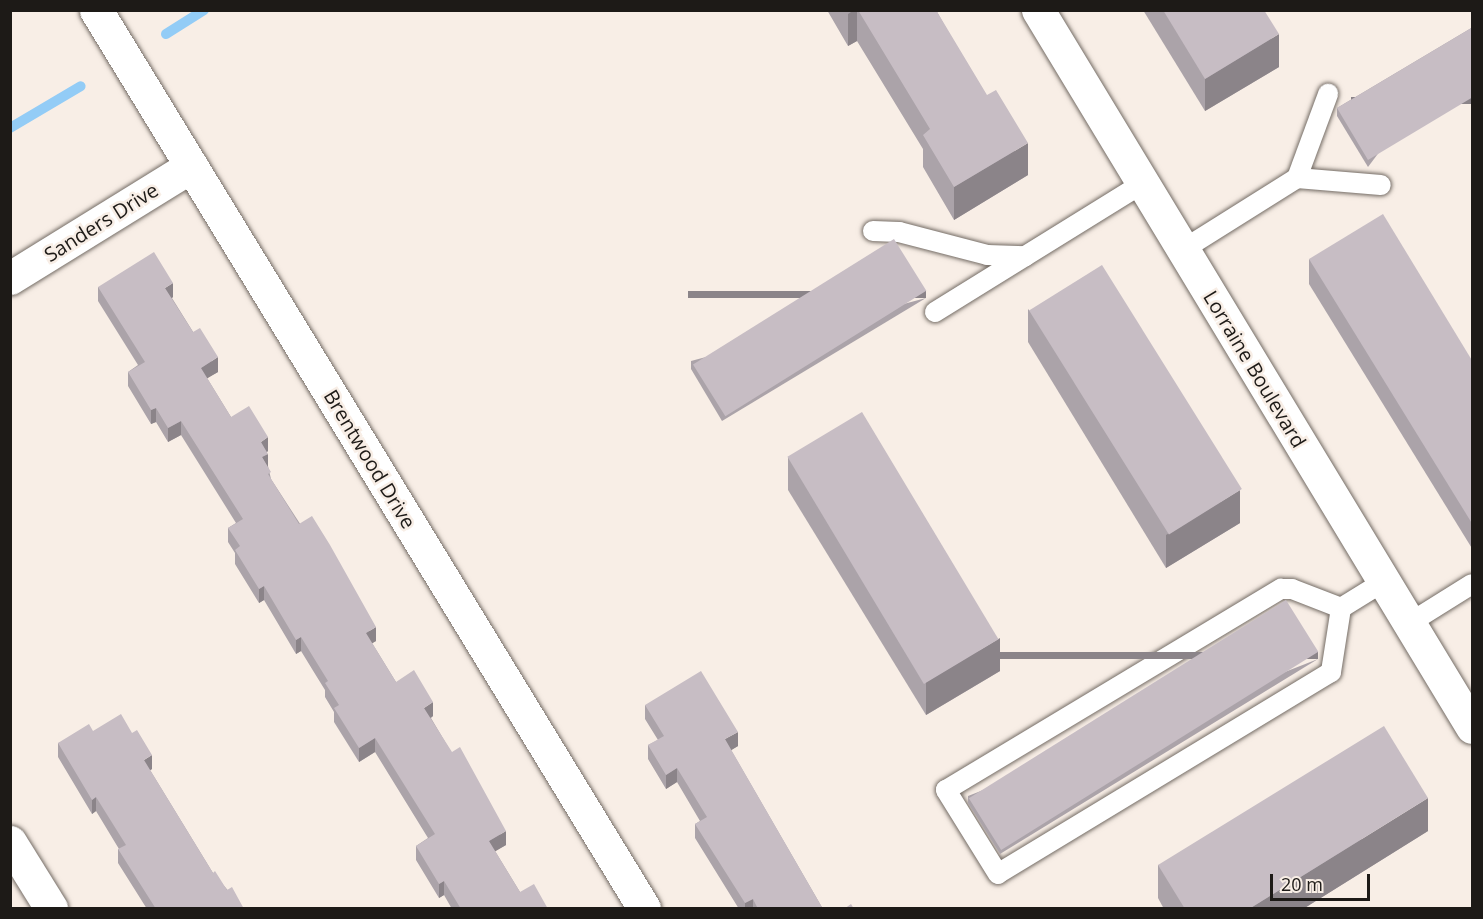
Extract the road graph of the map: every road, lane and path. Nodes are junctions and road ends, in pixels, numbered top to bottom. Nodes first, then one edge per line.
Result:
1 (96, 10) edge
2 (1038, 10) edge
3 (1328, 94) dead end
4 (191, 166) junction
5 (1297, 178) junction
6 (1143, 183) junction
7 (1382, 185) dead end
8 (873, 231) dead end
9 (1184, 249) junction
10 (1025, 256) junction
11 (10, 278) edge
12 (935, 312) dead end
13 (1383, 582) junction
14 (1473, 584) edge
15 (1341, 608) junction
16 (1408, 624) junction
17 (1473, 727) edge
18 (10, 842) edge
19 (51, 909) edge
20 (644, 909) edge

1 - 4 street, Brentwood Drive
2 - 6 street, Lorraine Boulevard
3 - 5 lane
4 - 11 street, Sanders Drive
4 - 20 street, Brentwood Drive
5 - 7 lane
5 - 9 lane
6 - 9 street, Lorraine Boulevard
6 - 10 lane
8 - 10 lane
9 - 13 street, Lorraine Boulevard
10 - 12 lane
13 - 15 lane
13 - 16 street, Lorraine Boulevard
14 - 16 lane
15 - 15 lane
16 - 17 street, Lorraine Boulevard
18 - 19 street

